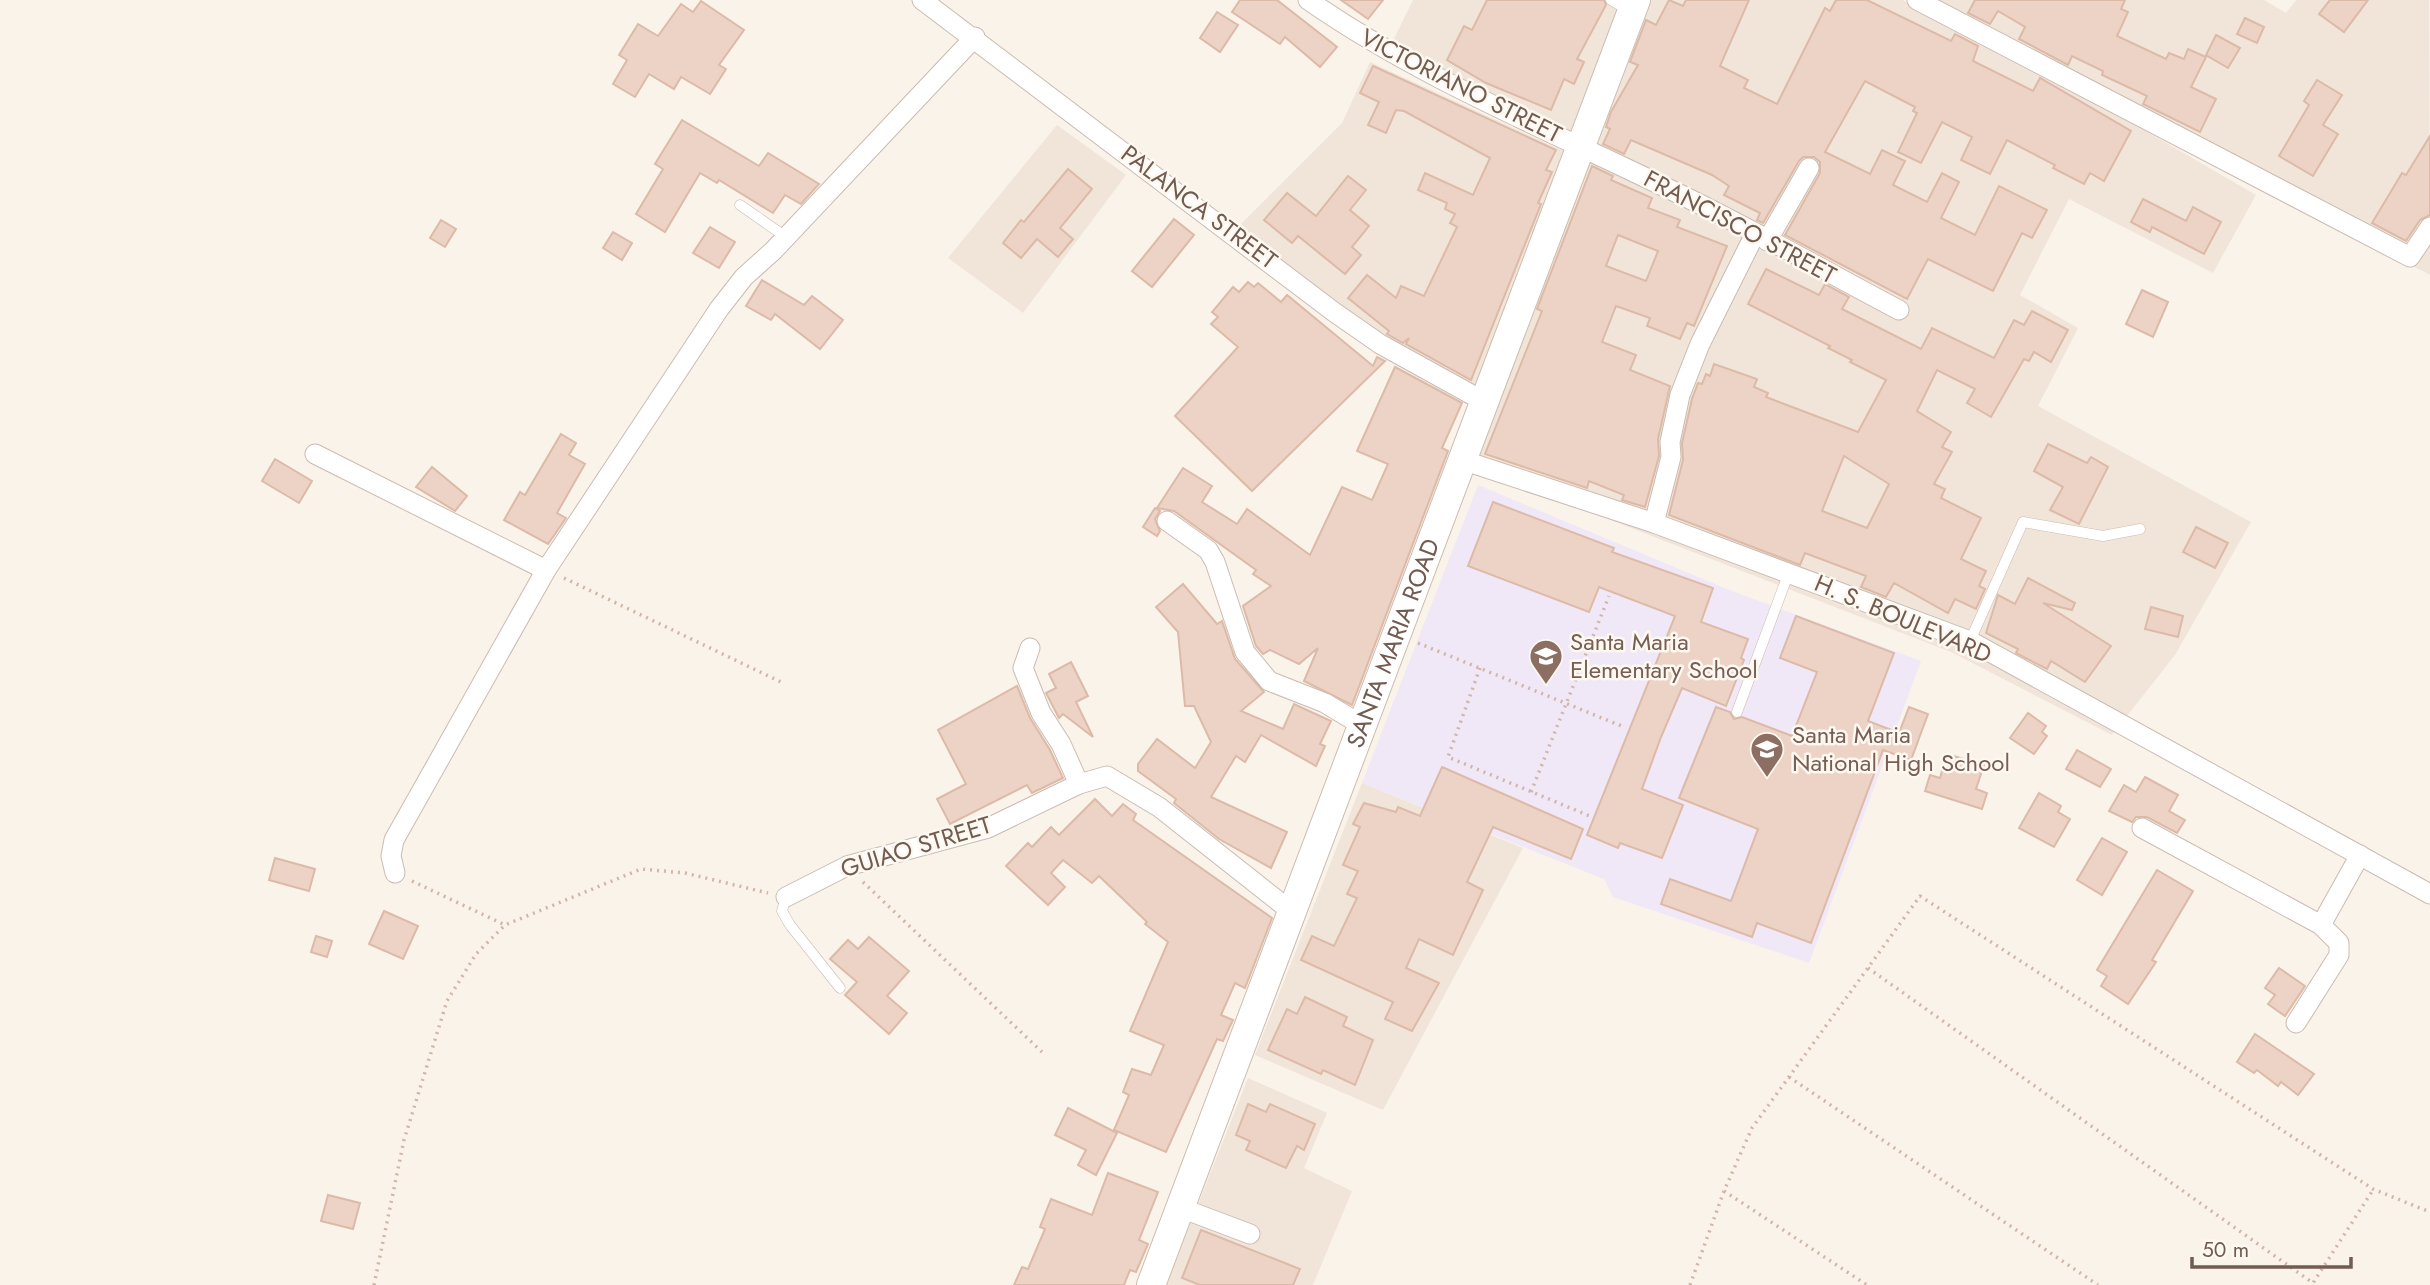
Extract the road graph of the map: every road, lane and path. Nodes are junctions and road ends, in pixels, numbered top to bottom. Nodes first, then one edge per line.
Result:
1 (922, 0) edge
2 (1308, 0) edge
3 (1917, 0) edge
4 (1626, 4) edge
5 (975, 37) junction
6 (1581, 146) junction
7 (1809, 167) dead end
8 (740, 205) dead end
9 (2430, 227) edge
10 (786, 237) junction
11 (1761, 237) junction
12 (1899, 310) dead end
13 (1485, 402) junction
14 (315, 454) dead end
15 (1462, 460) junction
16 (1167, 521) dead end
17 (1654, 523) junction
18 (2140, 529) dead end
19 (547, 570) junction
20 (1789, 572) junction
21 (1609, 596) dead end
22 (1397, 634) junction
23 (1970, 641) junction
24 (1030, 648) dead end
25 (1480, 668) junction
26 (781, 682) dead end
27 (1565, 704) junction
28 (1737, 712) dead end
29 (1363, 726) junction
30 (1624, 727) dead end
31 (1079, 784) junction
32 (1531, 792) junction
33 (1592, 817) dead end
34 (2142, 828) dead end
35 (2360, 855) junction
36 (847, 866) junction
37 (395, 873) joint
38 (2430, 894) edge
39 (786, 897) junction
40 (1292, 912) junction
41 (505, 925) junction
42 (2321, 925) junction
43 (1868, 968) junction
44 (841, 988) dead end
45 (2296, 1024) dead end
46 (1042, 1052) dead end
47 (1789, 1077) junction
48 (2373, 1189) junction
49 (1724, 1191) junction
50 (1181, 1208) junction
51 (2430, 1212) edge
52 (1250, 1234) dead end
53 (374, 1285) edge
54 (1152, 1285) edge
55 (1690, 1285) edge
56 (1867, 1285) edge
57 (2098, 1285) edge

1 - 5 street, PALANCA STREET
2 - 6 street, VICTORIANO STREET
3 - 9 street
4 - 6 main road, SANTA MARIA ROAD
5 - 10 street
5 - 13 street, PALANCA STREET
6 - 11 street, FRANCISCO STREET
6 - 13 main road, SANTA MARIA ROAD
7 - 11 street
8 - 10 lane
10 - 19 street
11 - 12 street, FRANCISCO STREET
11 - 17 street
13 - 15 main road, SANTA MARIA ROAD
14 - 19 street
15 - 17 street, H. S. BOULEVARD
15 - 22 main road, SANTA MARIA ROAD
16 - 29 street
17 - 20 street, H. S. BOULEVARD
18 - 23 lane
19 - 26 path
19 - 37 street
20 - 23 street, H. S. BOULEVARD
20 - 28 lane
21 - 27 path
22 - 25 path
22 - 29 main road, SANTA MARIA ROAD
23 - 35 street, H. S. BOULEVARD
24 - 31 street
25 - 27 path
25 - 32 path
27 - 30 path
27 - 32 path
29 - 40 main road, SANTA MARIA ROAD
31 - 36 street, GUIAO STREET
31 - 40 street, GUIAO STREET
32 - 33 path
34 - 42 street
35 - 38 street, H. S. BOULEVARD
35 - 42 street
36 - 39 street, GUIAO STREET
36 - 46 path
37 - 41 path
39 - 41 path
39 - 44 lane
40 - 50 main road, SANTA MARIA ROAD
41 - 53 path
42 - 45 street
43 - 47 path
43 - 48 path
43 - 48 path
47 - 49 path
47 - 57 path
48 - 51 path
49 - 55 path
49 - 56 path
50 - 52 street
50 - 54 main road, SANTA MARIA ROAD

